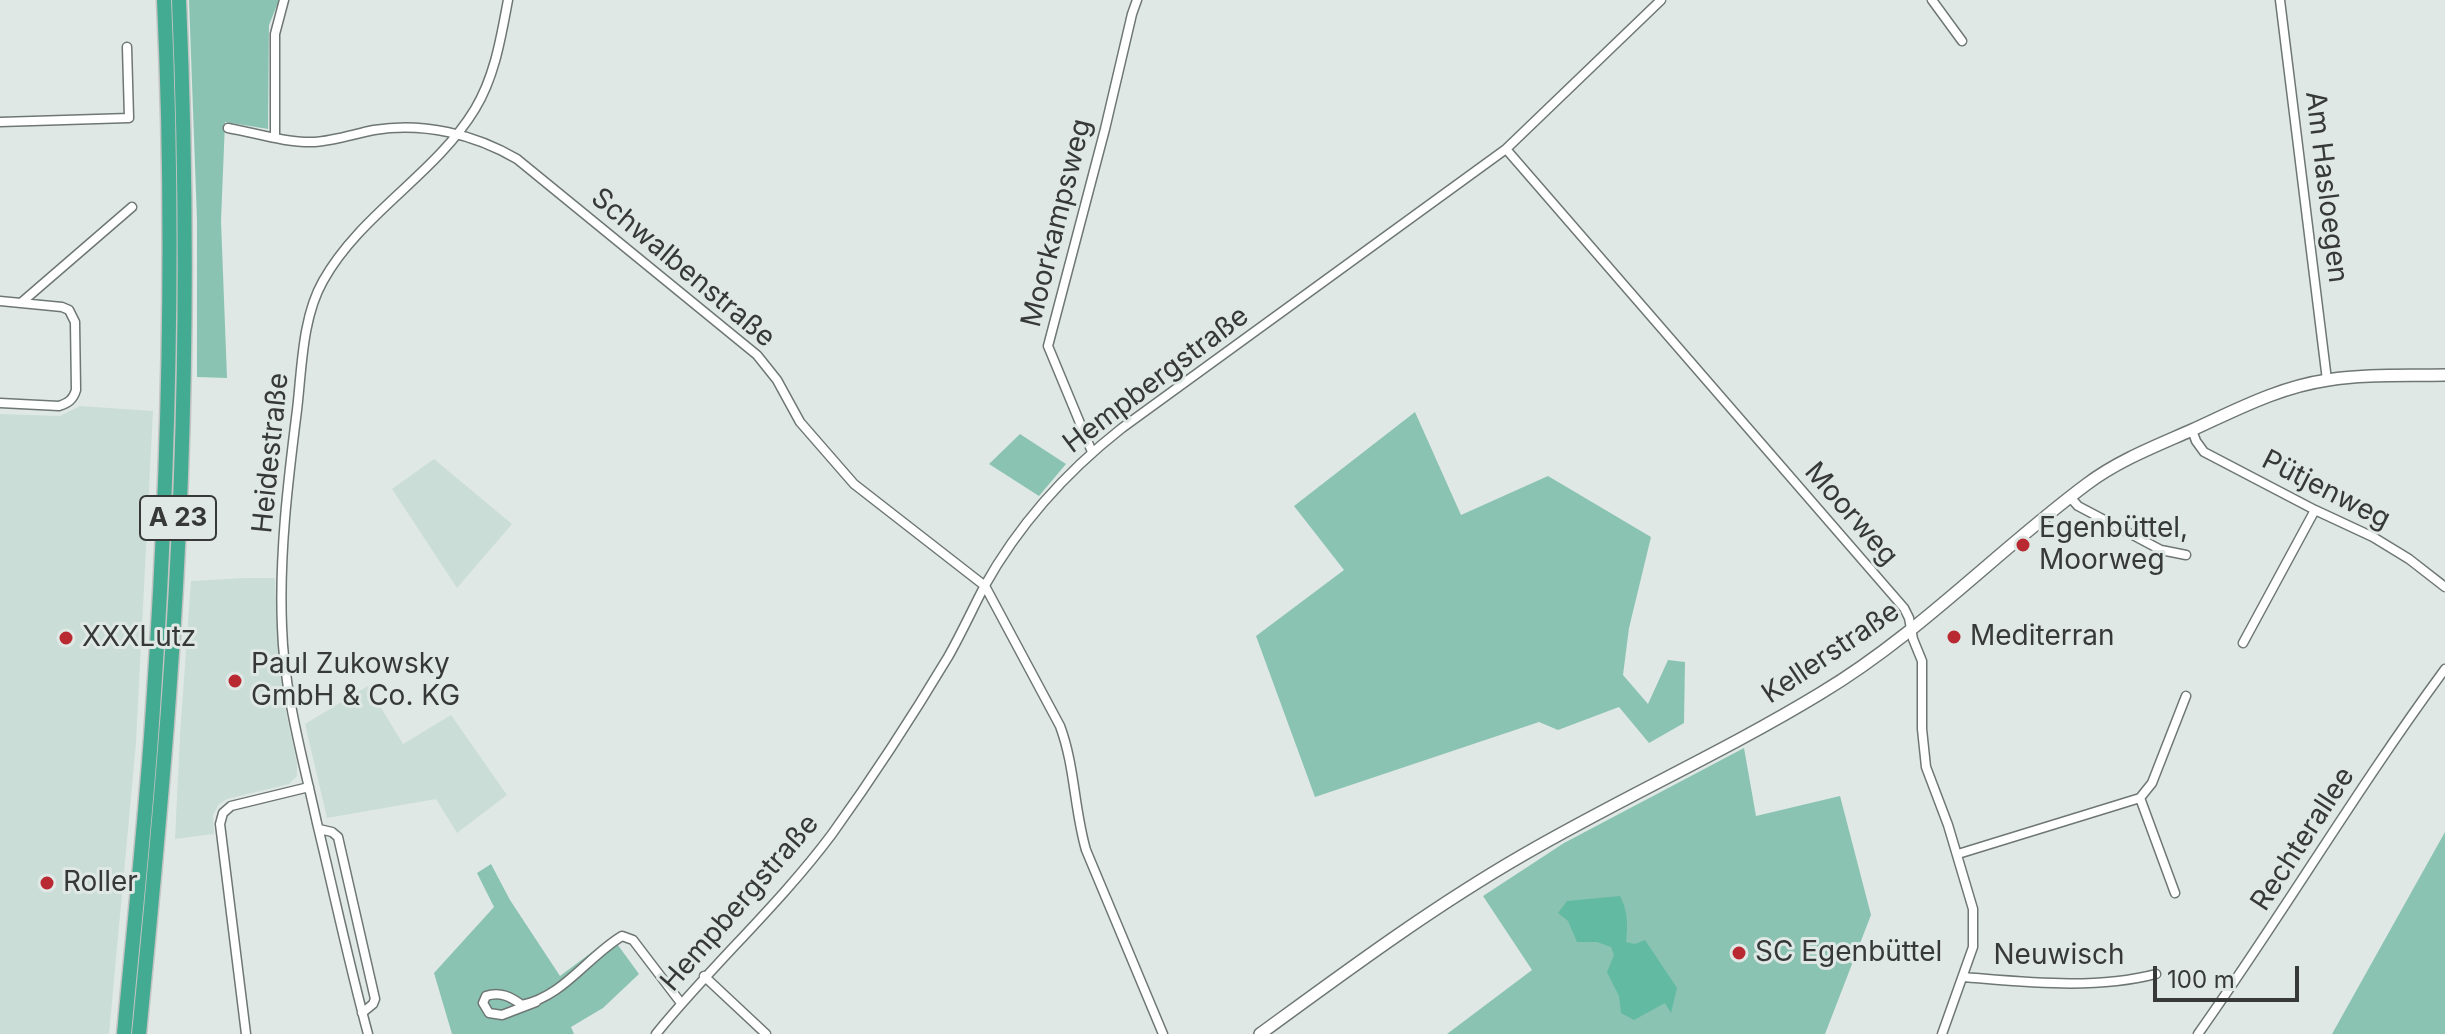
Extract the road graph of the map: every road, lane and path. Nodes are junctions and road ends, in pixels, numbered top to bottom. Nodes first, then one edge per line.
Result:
1 (164, 0) edge
2 (179, 0) edge
3 (284, 0) edge
4 (508, 0) edge
5 (1137, 0) edge
6 (1661, 0) edge
7 (1932, 0) edge
8 (2280, 0) edge
9 (1962, 41) dead end
10 (127, 47) dead end
11 (0, 122) edge
12 (228, 128) dead end
13 (457, 134) junction
14 (275, 137) junction
15 (1506, 149) junction
16 (132, 207) dead end
17 (0, 301) edge
18 (22, 302) junction
19 (2445, 375) edge
20 (2327, 380) junction
21 (0, 403) edge
22 (2192, 430) junction
23 (1092, 452) junction
24 (2070, 497) junction
25 (2315, 510) junction
26 (2186, 555) dead end
27 (985, 586) junction
28 (2445, 587) edge
29 (1912, 628) junction
30 (2243, 643) dead end
31 (2445, 669) edge
32 (2186, 696) dead end
33 (309, 787) junction
34 (2140, 798) junction
35 (319, 829) junction
36 (1958, 854) junction
37 (2175, 893) dead end
38 (2156, 974) dead end
39 (704, 976) junction
40 (1963, 977) junction
41 (536, 1002) junction
42 (681, 1003) junction
43 (362, 1013) junction
44 (124, 1034) edge
45 (139, 1034) edge
46 (246, 1034) edge
47 (368, 1034) edge
48 (656, 1034) edge
49 (766, 1034) edge
50 (1163, 1034) edge
51 (1260, 1034) edge
52 (1942, 1034) edge
53 (2198, 1034) edge

1 - 44 highway, A 23
2 - 45 highway, A 23
3 - 14 street
4 - 13 street, Heidestraße
5 - 23 street, Moorkampsweg
6 - 15 street, Hempbergstraße
7 - 9 street
8 - 20 street, Am Hasloegen
10 - 11 street
12 - 14 street, Schwalbenstraße
13 - 14 street, Schwalbenstraße
13 - 27 street, Schwalbenstraße
13 - 33 street, Heidestraße
15 - 23 street, Hempbergstraße
15 - 29 street, Moorweg
16 - 18 street
17 - 18 street
18 - 21 street
19 - 20 main road, Kellerstraße
20 - 22 main road, Kellerstraße
22 - 24 main road, Kellerstraße
22 - 25 street, Pütjenweg
23 - 27 street, Hempbergstraße
24 - 26 street
24 - 29 main road, Kellerstraße
25 - 28 street, Pütjenweg
25 - 30 street
27 - 39 street, Hempbergstraße
27 - 50 street, Schwalbenstraße
29 - 36 street, Moorweg
29 - 51 main road, Kellerstraße
31 - 53 street, Rechterallee
32 - 34 street
33 - 35 street, Heidestraße
33 - 46 street
34 - 36 street
34 - 37 street
35 - 43 street, Heidestraße
35 - 43 street, Heidestraße
36 - 40 street, Moorweg
38 - 40 street, Neuwisch
39 - 42 street, Hempbergstraße
39 - 49 street
40 - 52 street, Moorweg
41 - 41 street
41 - 42 street
42 - 48 street, Hempbergstraße
43 - 47 street, Heidestraße

